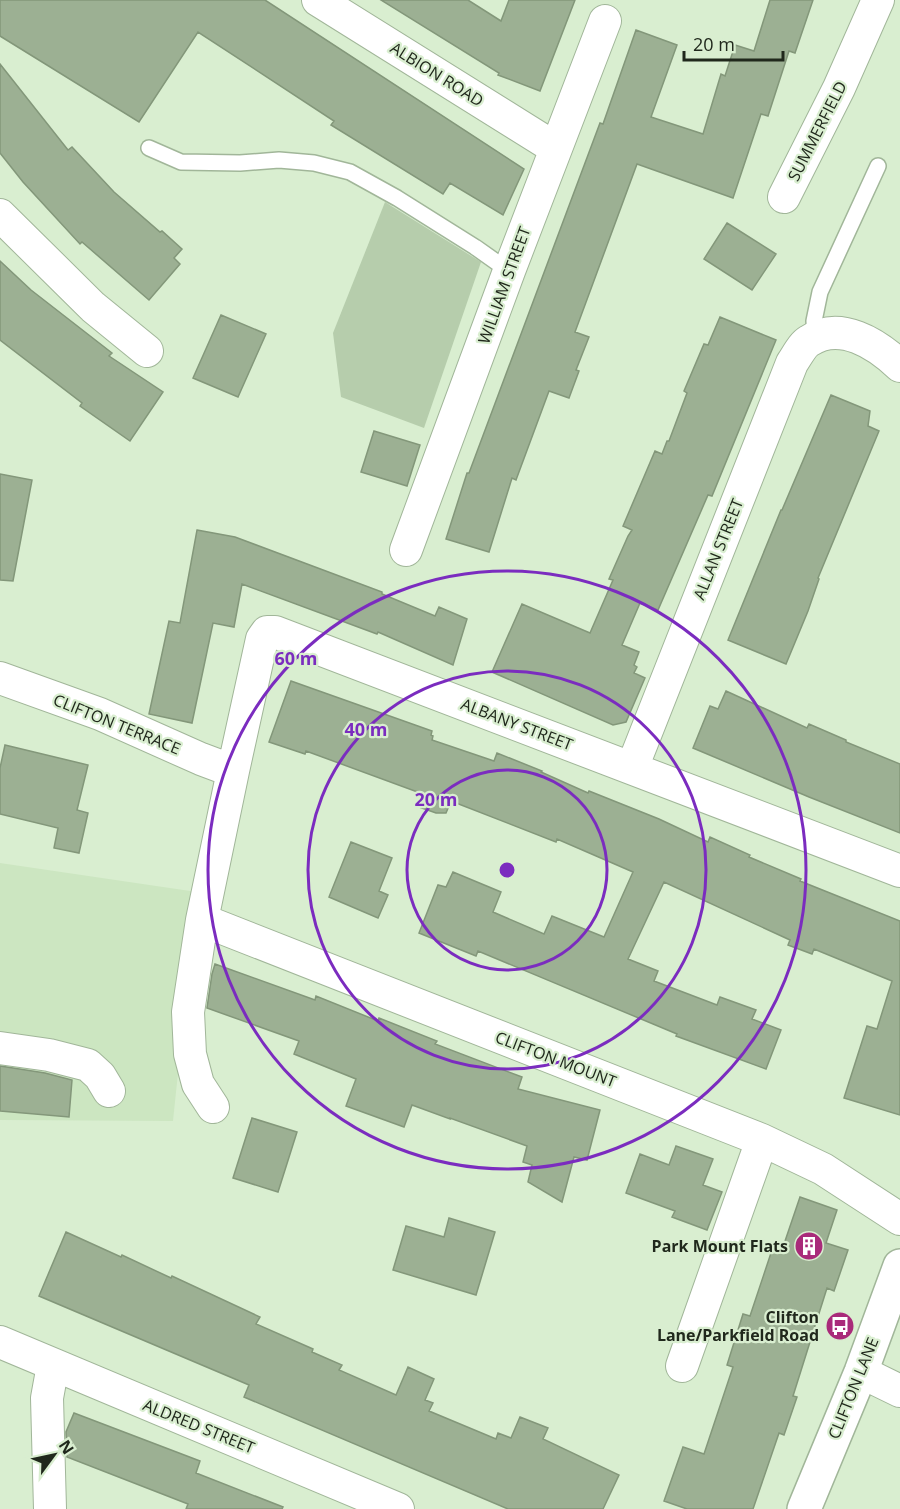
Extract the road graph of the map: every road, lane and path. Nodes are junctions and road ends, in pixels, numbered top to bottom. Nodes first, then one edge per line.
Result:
1 (318, 0) edge
2 (878, 0) edge
3 (605, 21) dead end
4 (149, 148) dead end
5 (555, 148) junction
6 (878, 166) dead end
7 (784, 197) dead end
8 (0, 215) edge
9 (509, 271) junction
10 (815, 338) junction
11 (147, 351) dead end
12 (900, 366) edge
13 (406, 550) dead end
14 (0, 678) edge
15 (632, 768) junction
16 (232, 771) junction
17 (900, 871) edge
18 (202, 920) junction
19 (0, 1048) edge
20 (109, 1091) dead end
21 (213, 1107) dead end
22 (762, 1140) junction
23 (900, 1219) edge
24 (900, 1266) edge
25 (0, 1342) edge
26 (53, 1365) junction
27 (682, 1366) dead end
28 (861, 1372) junction
29 (900, 1391) edge
30 (337, 1497) edge
31 (50, 1509) edge
32 (398, 1509) edge
33 (804, 1509) edge

1 - 5 street, ALBION ROAD
2 - 7 street, SUMMERFIELD
3 - 5 street, WILLIAM STREET
4 - 9 lane
5 - 9 street, WILLIAM STREET
6 - 10 lane
8 - 11 street
9 - 13 street, WILLIAM STREET
10 - 12 street
10 - 15 street, ALLAN STREET
14 - 16 street, CLIFTON TERRACE
15 - 16 street, ALBANY STREET
15 - 17 street, ALBANY STREET
16 - 18 street
18 - 21 street
18 - 22 street, CLIFTON MOUNT
19 - 20 street
22 - 23 street, CLIFTON MOUNT
22 - 27 street
24 - 28 main road, CLIFTON LANE
25 - 26 street, ALDRED STREET
26 - 30 street, ALDRED STREET
26 - 31 street
28 - 29 street
28 - 33 main road, CLIFTON LANE
30 - 32 street, ALDRED STREET

